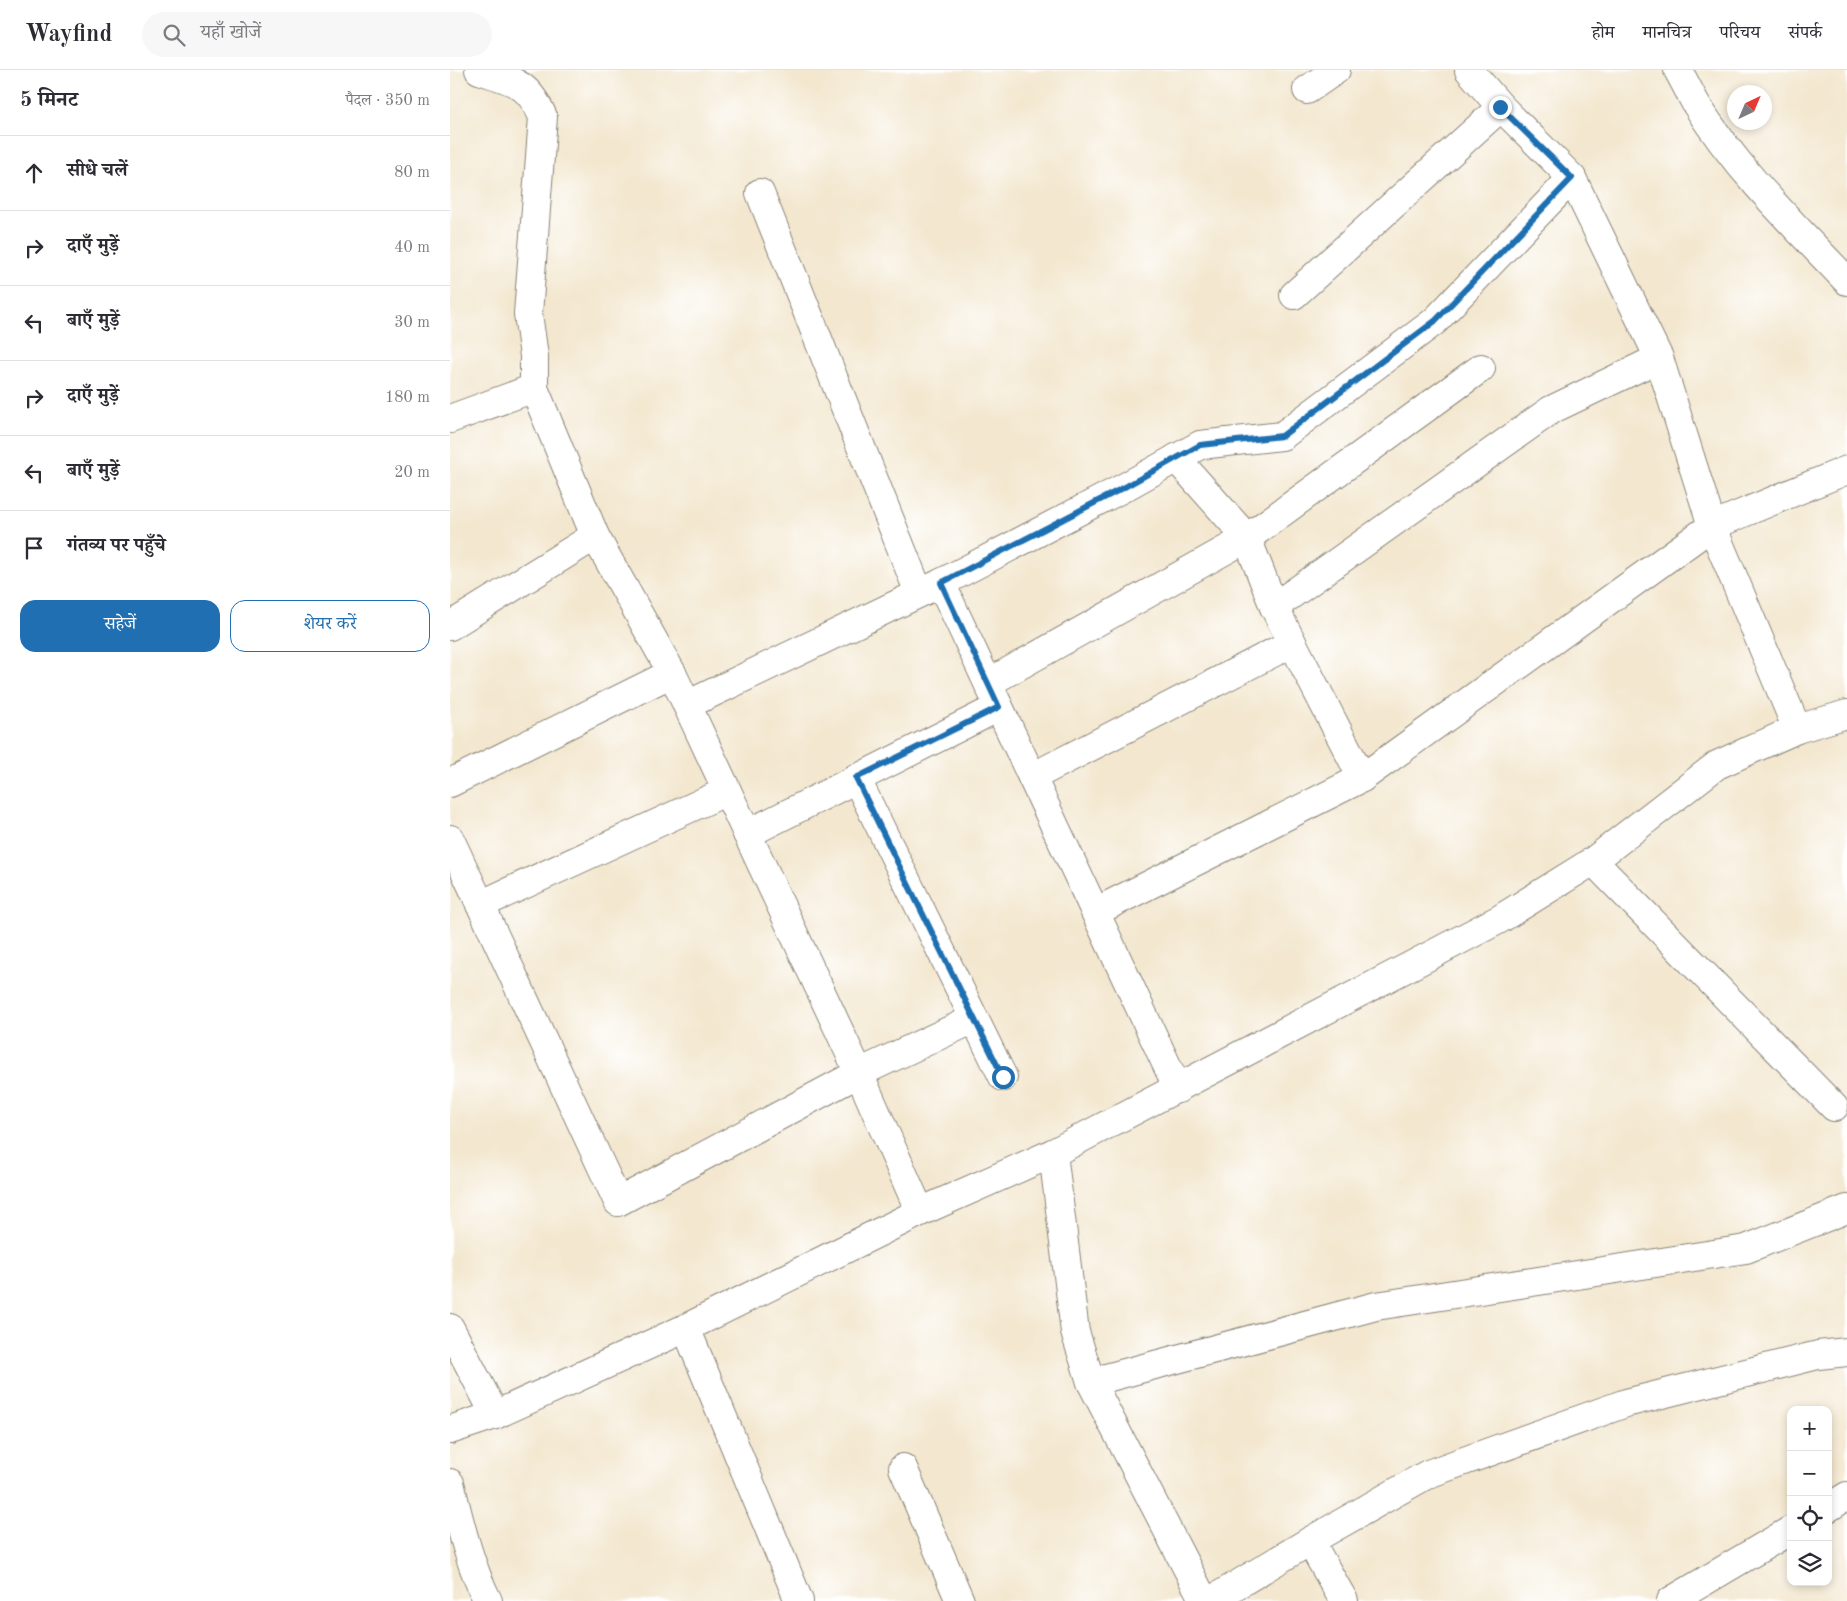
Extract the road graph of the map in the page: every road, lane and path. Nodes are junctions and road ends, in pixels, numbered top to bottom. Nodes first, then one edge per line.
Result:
1 (479, 70) edge
2 (1336, 70) edge
3 (1469, 70) edge
4 (1678, 70) edge
5 (1307, 90) dead end
6 (1500, 107) junction
7 (1572, 178) junction
8 (760, 194) dead end
9 (1847, 281) edge
10 (1294, 295) dead end
11 (1659, 358) junction
12 (1481, 368) dead end
13 (534, 388) junction
14 (450, 419) edge
15 (1176, 458) junction
16 (1847, 470) edge
17 (1712, 526) junction
18 (595, 536) junction
19 (1247, 538) junction
20 (930, 588) junction
21 (1274, 606) junction
22 (450, 626) edge
23 (1292, 643) junction
24 (672, 674) junction
25 (993, 695) junction
26 (687, 705) junction
27 (1847, 714) edge
28 (1797, 729) junction
29 (1032, 777) junction
30 (856, 778) junction
31 (1362, 778) junction
32 (450, 783) edge
33 (727, 791) junction
34 (747, 834) junction
35 (450, 839) edge
36 (1593, 861) junction
37 (480, 904) junction
38 (1095, 912) junction
39 (974, 1019) junction
40 (859, 1073) junction
41 (1003, 1077) dead end
42 (1178, 1089) junction
43 (1834, 1107) dead end
44 (1053, 1153) junction
45 (1847, 1209) edge
46 (920, 1212) junction
47 (450, 1328) edge
48 (686, 1328) junction
49 (1847, 1352) edge
50 (1091, 1382) junction
51 (495, 1415) junction
52 (450, 1430) edge
53 (903, 1468) dead end
54 (450, 1483) edge
55 (1847, 1496) edge
56 (1832, 1505) edge
57 (1787, 1532) edge
58 (1310, 1541) junction
59 (488, 1601) edge
60 (799, 1601) edge
61 (960, 1601) edge
62 (1204, 1601) edge
63 (1210, 1601) edge
64 (1344, 1601) edge
65 (1671, 1601) edge

1 - 13 street
2 - 5 street
3 - 6 street
4 - 9 street
6 - 7 street
6 - 10 street
7 - 11 street
7 - 15 street
8 - 20 street
11 - 17 street
11 - 21 street
12 - 19 street
13 - 14 street
13 - 18 street
15 - 19 street
15 - 20 street
16 - 17 street
17 - 28 street
17 - 31 street
18 - 22 street
18 - 24 street
19 - 21 street
19 - 25 street
20 - 25 street
20 - 26 street
21 - 23 street
23 - 29 street
23 - 31 street
24 - 26 street
24 - 32 street
25 - 29 street
25 - 30 street
26 - 33 street
27 - 28 street
28 - 36 street
29 - 38 street
30 - 34 street
30 - 39 street
31 - 38 street
33 - 34 street
33 - 37 street
34 - 40 street
35 - 37 street
36 - 42 street
36 - 43 street
37 - 40 street
38 - 42 street
39 - 40 street
39 - 41 street
40 - 46 street
42 - 44 street
44 - 46 street
44 - 50 street
45 - 50 street
46 - 48 street
47 - 51 street
48 - 51 street
48 - 60 street
49 - 58 street
50 - 62 street
51 - 52 street
53 - 61 street
54 - 59 street
55 - 56 street
57 - 65 street
58 - 63 street
58 - 64 street

